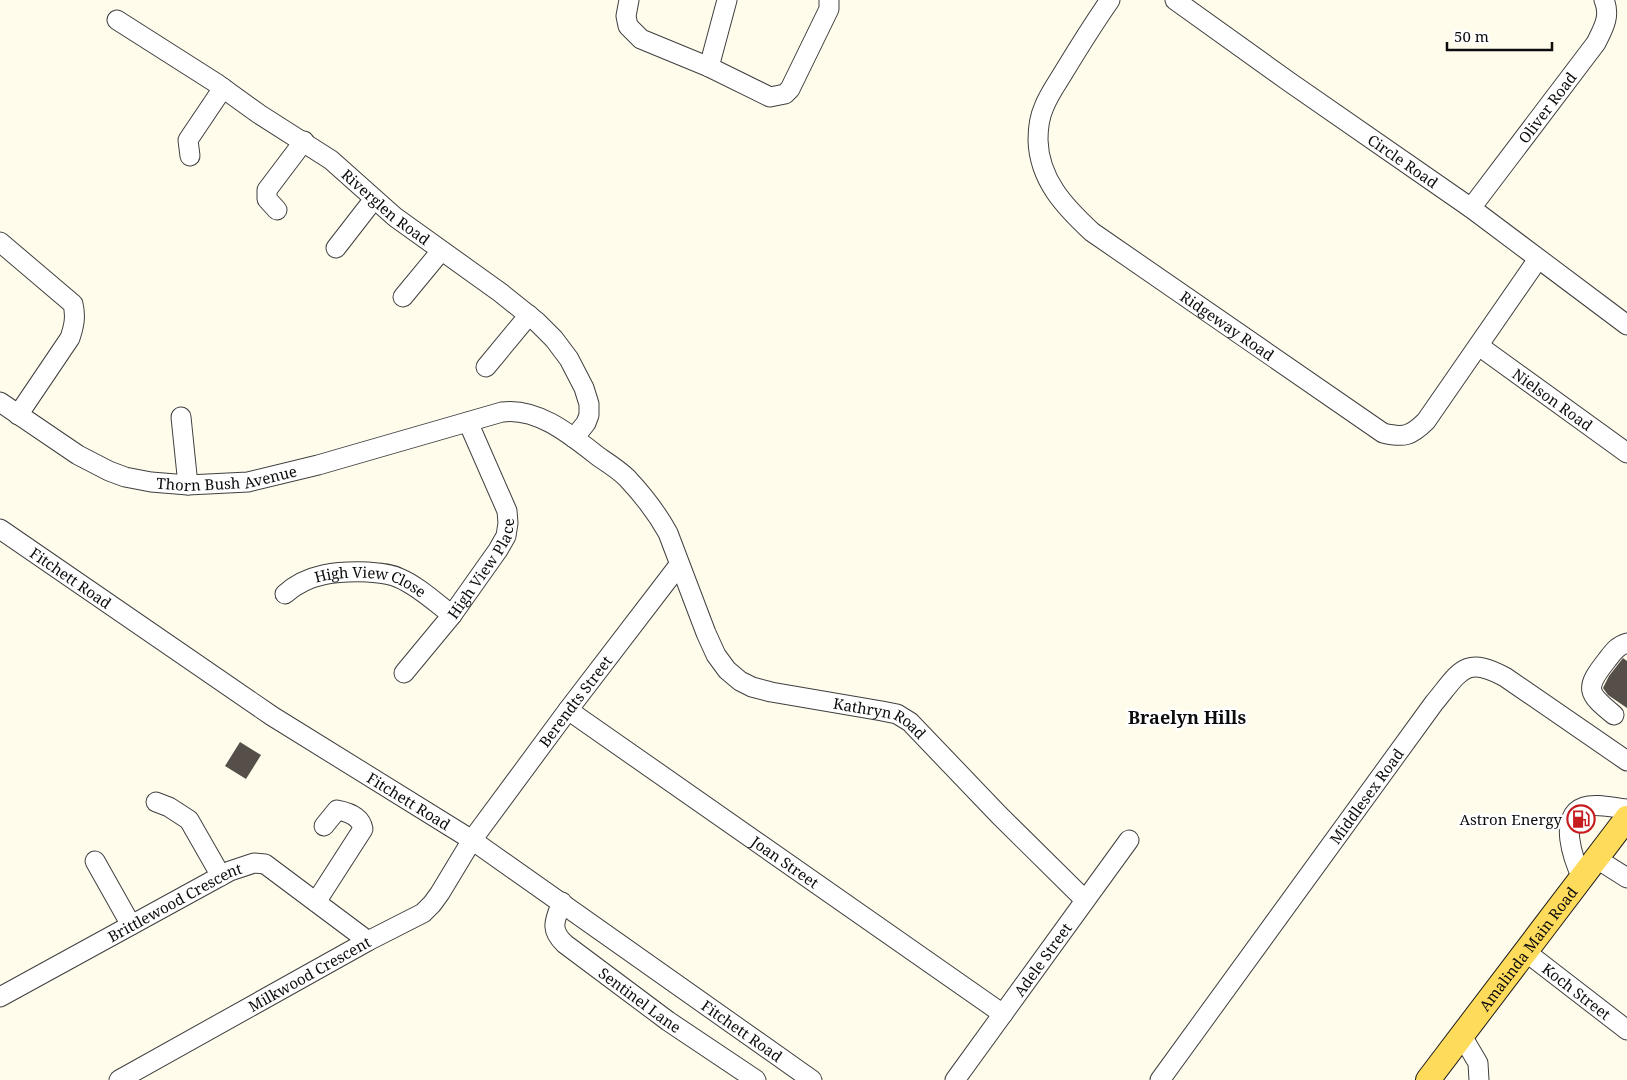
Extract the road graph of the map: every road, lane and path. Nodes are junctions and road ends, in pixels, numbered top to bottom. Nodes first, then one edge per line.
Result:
1 (629, 0) edge
2 (727, 0) edge
3 (829, 0) edge
4 (1110, 0) edge
5 (1175, 0) edge
6 (1604, 0) edge
7 (117, 20) dead end
8 (710, 68) junction
9 (223, 88) junction
10 (304, 141) junction
11 (190, 156) dead end
12 (374, 199) junction
13 (1471, 208) junction
14 (277, 210) dead end
15 (0, 242) edge
16 (336, 248) dead end
17 (441, 251) junction
18 (1538, 259) junction
19 (403, 297) dead end
20 (528, 315) junction
21 (1627, 325) edge
22 (1479, 346) junction
23 (486, 367) dead end
24 (0, 402) edge
25 (18, 416) junction
26 (181, 417) dead end
27 (468, 422) junction
28 (574, 438) junction
29 (1627, 453) edge
30 (188, 485) junction
31 (0, 529) edge
32 (679, 565) junction
33 (285, 594) dead end
34 (452, 615) junction
35 (1627, 643) edge
36 (404, 673) dead end
37 (568, 710) junction
38 (1614, 715) dead end
39 (1627, 760) edge
40 (156, 802) dead end
41 (1627, 809) edge
42 (1627, 818) edge
43 (324, 826) dead end
44 (376, 831) dead end
45 (472, 840) junction
46 (1129, 840) dead end
47 (1597, 858) junction
48 (95, 861) dead end
49 (342, 862) junction
50 (221, 876) junction
51 (1582, 878) junction
52 (1627, 878) edge
53 (1085, 900) junction
54 (316, 902) junction
55 (562, 902) junction
56 (131, 925) junction
57 (368, 941) junction
58 (1526, 952) junction
59 (0, 997) edge
60 (1003, 1014) junction
61 (1627, 1030) edge
62 (1462, 1036) junction
63 (119, 1080) edge
64 (756, 1080) edge
65 (812, 1080) edge
66 (955, 1080) edge
67 (1160, 1080) edge
68 (1428, 1080) edge
69 (1479, 1080) edge

1 - 8 street
2 - 8 street
3 - 8 street
4 - 22 street, Ridgeway Road
5 - 13 street, Circle Road
6 - 13 street, Oliver Road
7 - 9 street, Riverglen Road
9 - 10 street, Riverglen Road
9 - 11 street
10 - 12 street, Riverglen Road
10 - 14 street
12 - 16 street
12 - 17 street, Riverglen Road
13 - 18 street, Circle Road
15 - 25 street
17 - 19 street
17 - 20 street, Riverglen Road
18 - 21 street, Circle Road
18 - 22 street, Ridgeway Road
20 - 23 street
20 - 28 street, Riverglen Road
22 - 29 street, Nielson Road
24 - 25 street, Thorn Bush Avenue
25 - 30 street, Thorn Bush Avenue
26 - 30 street
27 - 28 street, Thorn Bush Avenue
27 - 30 street, Thorn Bush Avenue
27 - 34 street, High View Place
28 - 32 street, Kathryn Road
31 - 45 street, Fitchett Road
32 - 37 street, Berendts Street
32 - 53 street, Kathryn Road
33 - 34 street, High View Close
34 - 36 street, High View Place
35 - 38 street
37 - 45 street, Berendts Street
37 - 60 street, Joan Street
39 - 67 street, Middlesex Road
40 - 50 street
41 - 51 street
42 - 47 main road, Amalinda Main Road
43 - 49 street
44 - 49 street
45 - 55 street, Fitchett Road
45 - 57 street, Milkwood Crescent
46 - 53 street, Adele Street
47 - 51 main road, Amalinda Main Road
47 - 52 street
48 - 56 street
49 - 54 street
50 - 54 street, Brittlewood Crescent
50 - 56 street, Brittlewood Crescent
51 - 58 main road, Amalinda Main Road
53 - 60 street, Adele Street
54 - 57 street, Brittlewood Crescent
55 - 64 street, Sentinel Lane
55 - 65 street, Fitchett Road
56 - 59 street, Brittlewood Crescent
57 - 63 street, Milkwood Crescent
58 - 61 street, Koch Street
58 - 62 main road, Amalinda Main Road
60 - 66 street, Adele Street
62 - 68 main road, Amalinda Main Road
62 - 69 street

